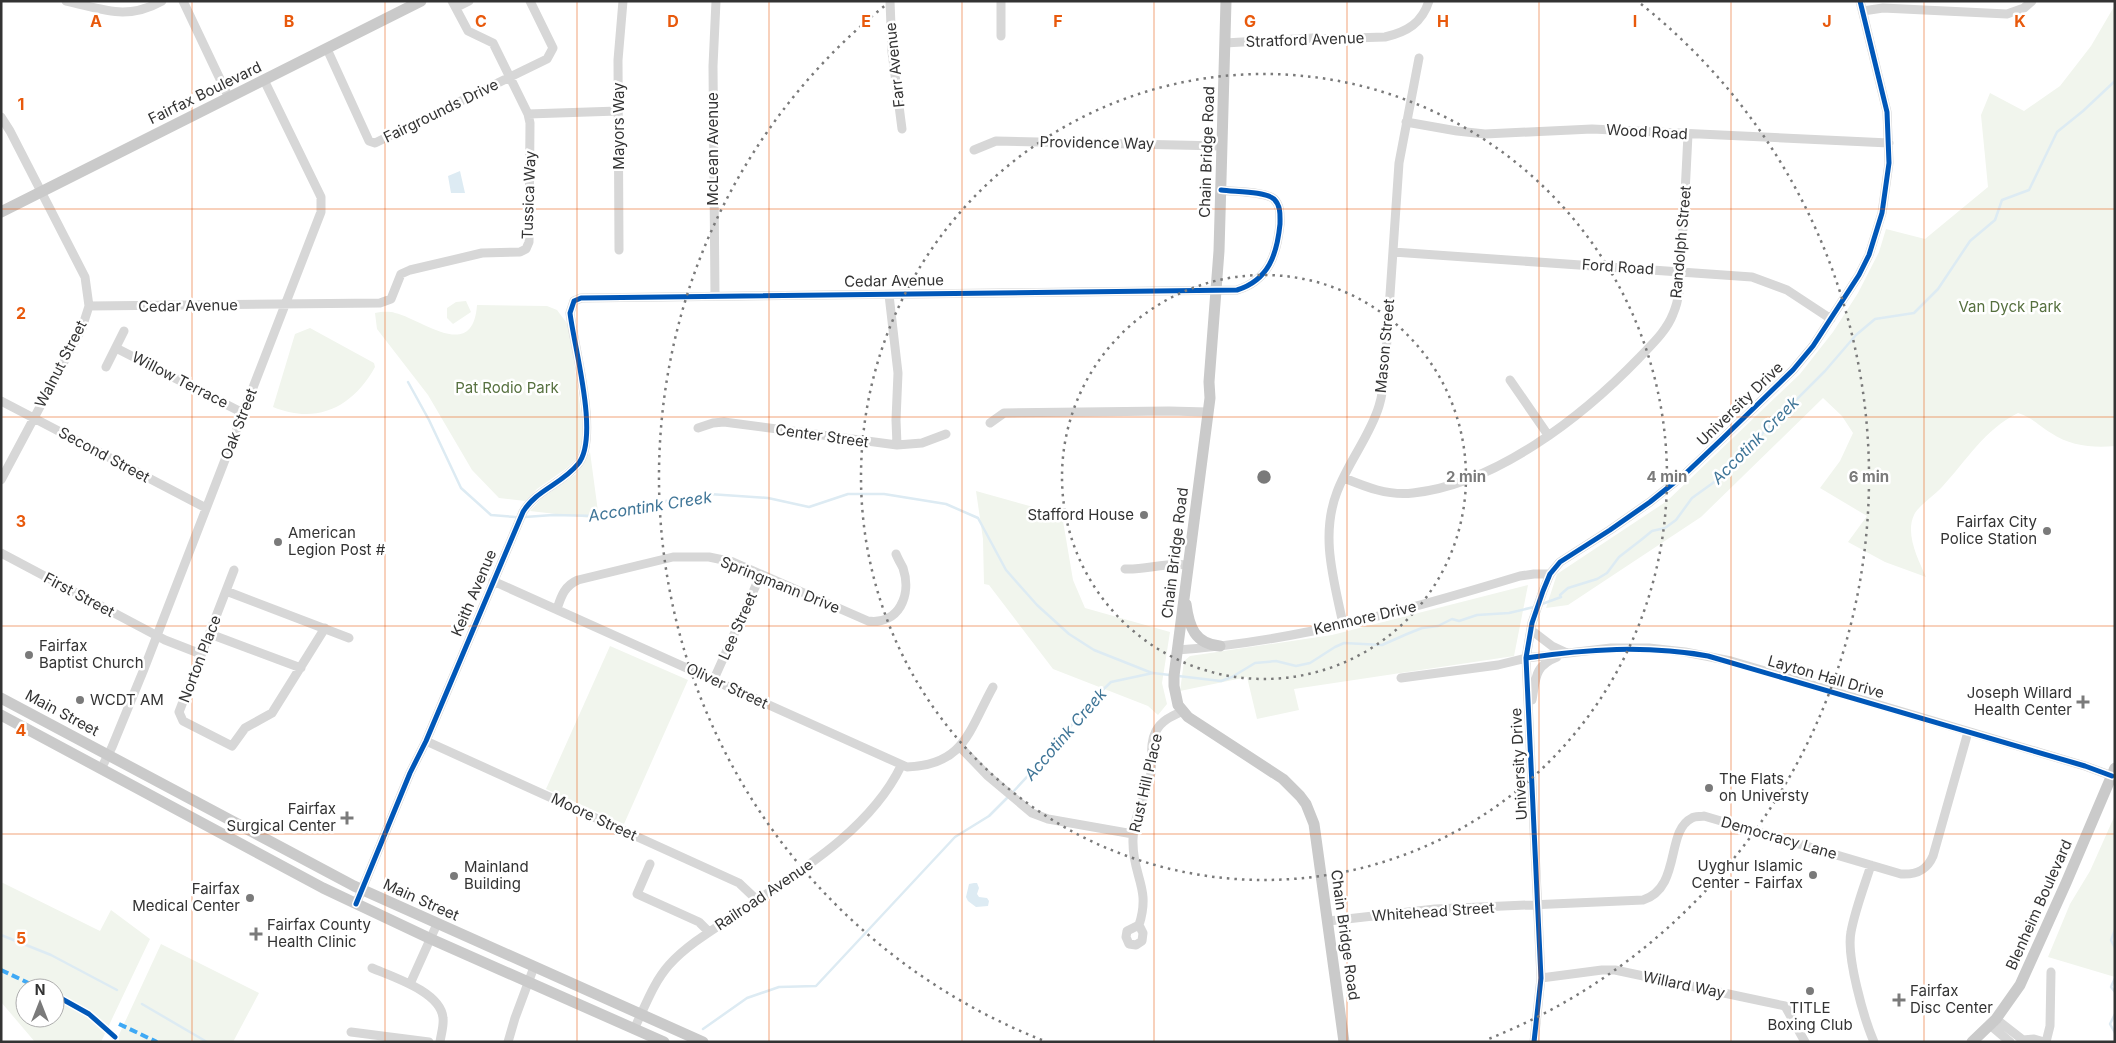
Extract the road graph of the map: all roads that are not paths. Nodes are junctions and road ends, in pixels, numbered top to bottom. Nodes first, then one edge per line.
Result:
1 (66, 1) edge
2 (162, 1) edge
3 (183, 1) edge
4 (421, 1) edge
5 (469, 1) edge
6 (530, 1) edge
7 (623, 1) edge
8 (716, 1) edge
9 (890, 1) edge
10 (1001, 1) edge
11 (1226, 1) edge
12 (1429, 1) edge
13 (1860, 1) edge
14 (2032, 1) edge
15 (455, 4) edge
16 (1863, 11) junction
17 (1001, 36) dead end
18 (1225, 43) junction
19 (327, 49) junction
20 (1419, 58) dead end
21 (510, 77) junction
22 (264, 80) junction
23 (229, 98) junction
24 (618, 111) junction
25 (528, 114) junction
26 (1, 117) edge
27 (1406, 122) junction
28 (902, 129) dead end
29 (1688, 134) junction
30 (1889, 143) junction
31 (1222, 146) junction
32 (974, 150) dead end
33 (1221, 190) junction
34 (42, 191) junction
35 (1, 212) edge
36 (619, 250) dead end
37 (1393, 252) junction
38 (1680, 271) junction
39 (1217, 290) junction
40 (889, 295) junction
41 (714, 296) junction
42 (380, 303) joint
43 (572, 303) joint
44 (286, 304) junction
45 (90, 306) junction
46 (1831, 319) junction
47 (124, 330) dead end
48 (116, 348) junction
49 (106, 367) dead end
50 (1510, 380) dead end
51 (1, 401) edge
52 (1208, 412) junction
53 (244, 413) junction
54 (34, 418) junction
55 (990, 423) dead end
56 (698, 428) dead end
57 (946, 434) dead end
58 (1548, 435) junction
59 (897, 445) junction
60 (1344, 478) junction
61 (1, 480) edge
62 (206, 508) junction
63 (1, 554) edge
64 (896, 554) dead end
65 (1188, 565) junction
66 (1125, 569) dead end
67 (234, 570) dead end
68 (761, 574) junction
69 (1550, 574) junction
70 (493, 581) junction
71 (1185, 586) junction
72 (226, 591) junction
73 (556, 609) junction
74 (1343, 624) junction
75 (1532, 627) junction
76 (325, 628) junction
77 (210, 634) junction
78 (157, 636) junction
79 (349, 638) dead end
80 (1220, 646) junction
81 (1177, 650) junction
82 (1567, 653) junction
83 (201, 654) junction
84 (1526, 658) junction
85 (301, 668) junction
86 (1401, 678) dead end
87 (714, 679) junction
88 (993, 687) dead end
89 (1, 698) edge
90 (1182, 711) junction
91 (1, 715) edge
92 (1530, 715) junction
93 (1968, 732) junction
94 (426, 741) junction
95 (960, 747) junction
96 (108, 755) junction
97 (901, 766) junction
98 (101, 769) junction
99 (2114, 774) edge
100 (1134, 834) junction
101 (650, 864) dead end
102 (1871, 865) junction
103 (362, 890) junction
104 (758, 900) junction
105 (356, 904) junction
106 (1538, 906) junction
107 (1329, 921) junction
108 (437, 924) junction
109 (1140, 926) dead end
110 (710, 932) junction
111 (431, 939) junction
112 (534, 967) junction
113 (372, 968) dead end
114 (2051, 972) dead end
115 (1541, 978) junction
116 (528, 982) junction
117 (410, 984) junction
118 (641, 1014) junction
119 (1993, 1022) junction
120 (634, 1029) junction
121 (351, 1032) dead end
122 (2022, 1041) edge
123 (429, 1042) edge
124 (440, 1042) edge
125 (508, 1042) edge
126 (664, 1042) edge
127 (703, 1042) edge
128 (1344, 1042) edge
129 (1534, 1042) edge
130 (1805, 1042) edge
131 (1874, 1042) edge
132 (1972, 1042) edge
133 (2010, 1042) edge
134 (2045, 1042) edge

1 - 2 street
3 - 23 street
4 - 19 main road, Fairfax Boulevard
5 - 15 street
6 - 21 street, Fairgrounds Drive
7 - 24 street, Mayors Way
8 - 41 street, McLean Avenue
9 - 28 street, Farr Avenue
10 - 17 street
11 - 18 main road, Chain Bridge Road
12 - 18 street, Stratford Avenue
13 - 16 street, University Drive
14 - 16 street
15 - 21 street, Tussica Way
16 - 30 street, University Drive
18 - 31 main road, Chain Bridge Road
19 - 21 street, Fairgrounds Drive
19 - 22 main road, Fairfax Boulevard
20 - 27 street, Mason Street
21 - 25 street, Tussica Way
22 - 23 main road, Fairfax Boulevard
22 - 44 street, Oak Street
23 - 34 main road, Fairfax Boulevard
24 - 25 street
24 - 36 street, Mayors Way
25 - 42 street, Tussica Way
26 - 34 street, Walnut Street
27 - 29 street, Wood Road
27 - 37 street, Mason Street
29 - 30 street, Wood Road
29 - 38 street, Randolph Street
30 - 46 street, University Drive
31 - 32 street, Providence Way
31 - 33 main road, Chain Bridge Road
33 - 39 main road, Chain Bridge Road
33 - 39 street, Cedar Avenue
34 - 35 main road, Fairfax Boulevard
34 - 45 street, Walnut Street
37 - 38 street, Ford Road
37 - 60 street, Mason Street
38 - 46 street, Ford Road
38 - 58 street, Randolph Street
39 - 40 street, Cedar Avenue
39 - 52 main road, Chain Bridge Road
40 - 41 street, Cedar Avenue
40 - 59 street
41 - 43 street, Cedar Avenue
42 - 44 street, Cedar Avenue
43 - 70 street, Keith Avenue
44 - 45 street, Cedar Avenue
44 - 53 street, Oak Street
45 - 54 street, Walnut Street
46 - 69 street, University Drive
47 - 48 street, Willow Terrace
48 - 49 street, Willow Terrace
48 - 53 street, Willow Terrace
50 - 58 street
51 - 54 street, Second Street
52 - 55 street
52 - 65 main road, Chain Bridge Road
53 - 62 street, Oak Street
54 - 61 street, Walnut Street
54 - 62 street, Second Street
56 - 59 street, Center Street
57 - 59 street, Center Street
58 - 60 street, Randolph Street
60 - 74 street, Mason Street
62 - 78 street, Oak Street
63 - 78 street, First Street
64 - 68 street, Springmann Drive
65 - 66 street
65 - 71 main road, Chain Bridge Road
67 - 72 street, Norton Place
68 - 73 street, Springmann Drive
68 - 87 street, Lee Street
69 - 74 street, Kenmore Drive
69 - 75 street, University Drive
70 - 73 street, Oliver Street
70 - 94 street, Keith Avenue
71 - 80 main road
71 - 81 main road, Chain Bridge Road
72 - 76 street
72 - 77 street, Norton Place
73 - 87 street, Oliver Street
74 - 80 street, Kenmore Drive
75 - 82 street
75 - 84 street, University Drive
76 - 79 street
76 - 85 street, Norton Place
77 - 83 street, Norton Place
77 - 85 street
78 - 83 street, First Street
78 - 96 street, Oak Street
80 - 81 street, Kenmore Drive
81 - 90 main road, Chain Bridge Road
82 - 84 street, Layton Hall Drive
82 - 92 street
82 - 93 street, Layton Hall Drive
83 - 85 street, Norton Place
84 - 86 street, Layton Hall Drive
84 - 92 street, University Drive
87 - 97 street, Oliver Street
88 - 95 street
89 - 96 main road, Main Street
90 - 100 street, Rust Hill Place
90 - 107 main road, Chain Bridge Road
91 - 98 main road, Main Street
92 - 106 street, University Drive
93 - 99 street, Layton Hall Drive
93 - 102 street, Democracy Lane
94 - 103 street, Keith Avenue
94 - 104 street, Moore Street
95 - 97 street, Oliver Street
95 - 100 street
96 - 98 street, Oak Street
96 - 103 main road, Main Street
97 - 104 street, Railroad Avenue
98 - 105 main road, Main Street
99 - 119 main road, Blenheim Boulevard
100 - 109 street, Rust Hill Place
101 - 110 street
102 - 106 street, Democracy Lane
102 - 131 street
103 - 105 street, Keith Avenue
103 - 108 main road, Main Street
104 - 110 street, Railroad Avenue
105 - 111 main road, Main Street
106 - 107 street, Whitehead Street
106 - 115 street, University Drive
107 - 128 main road, Chain Bridge Road
108 - 111 street
108 - 112 main road, Main Street
110 - 118 street, Railroad Avenue
111 - 116 main road, Main Street
111 - 117 street
112 - 116 street
112 - 118 main road, Main Street
113 - 117 street
114 - 134 street
115 - 129 street, University Drive
115 - 130 street, Willard Way
116 - 120 main road, Main Street
116 - 125 street
117 - 124 street
118 - 120 street, Railroad Avenue
118 - 127 main road, Main Street
119 - 122 street
119 - 132 main road, Blenheim Boulevard
119 - 133 street
120 - 126 main road, Main Street
121 - 123 street
122 - 134 street

